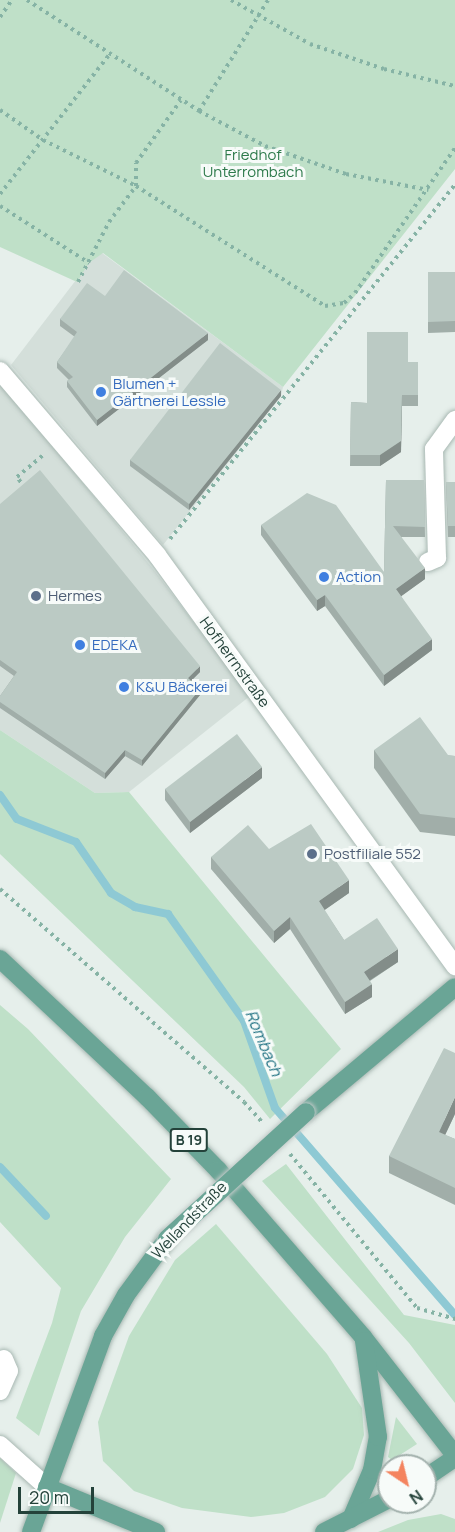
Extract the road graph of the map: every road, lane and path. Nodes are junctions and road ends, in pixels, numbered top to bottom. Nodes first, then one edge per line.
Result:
1 (12, 0) edge
2 (27, 0) edge
3 (231, 0) edge
4 (268, 0) edge
5 (0, 16) edge
6 (258, 16) junction
7 (109, 55) junction
8 (455, 86) edge
9 (181, 100) junction
10 (0, 110) edge
11 (199, 111) junction
12 (43, 140) junction
13 (455, 148) edge
14 (455, 184) edge
15 (136, 186) junction
16 (428, 190) junction
17 (0, 194) edge
18 (0, 206) edge
19 (89, 263) junction
20 (78, 282) dead end
21 (0, 371) edge
22 (454, 420) edge
23 (61, 440) junction
24 (26, 488) edge
25 (157, 555) junction
26 (428, 562) dead end
27 (0, 889) edge
28 (0, 959) edge
29 (455, 966) edge
30 (455, 987) edge
31 (268, 1129) dead end
32 (283, 1146) dead end
33 (455, 1318) edge
34 (363, 1337) junction
35 (4, 1359) dead end
36 (0, 1391) edge
37 (0, 1445) edge
38 (455, 1456) edge
39 (437, 1469) edge
40 (47, 1487) junction
41 (377, 1505) edge
42 (351, 1519) junction
43 (31, 1532) edge
44 (156, 1532) edge
45 (324, 1532) edge

1 - 5 path
2 - 7 path
3 - 6 path
4 - 6 path
6 - 8 path
6 - 11 path
7 - 9 path
7 - 12 path
9 - 11 path
9 - 15 path
10 - 12 path
11 - 16 path
12 - 15 path
12 - 17 path
13 - 16 path
14 - 25 path
15 - 16 path
15 - 19 path
18 - 19 path
19 - 20 path
21 - 23 street, Hofherrnstraße
22 - 26 street
23 - 24 path
23 - 25 street, Hofherrnstraße
25 - 29 street, Hofherrnstraße
27 - 31 path
28 - 34 main road, B 19
30 - 40 main road, Wellandstraße, bridge
32 - 33 path
34 - 38 main road, B 19
34 - 42 main road
35 - 36 street
37 - 40 street
38 - 39 main road
40 - 43 main road, Wellandstraße
40 - 44 main road
41 - 42 main road
42 - 45 main road

